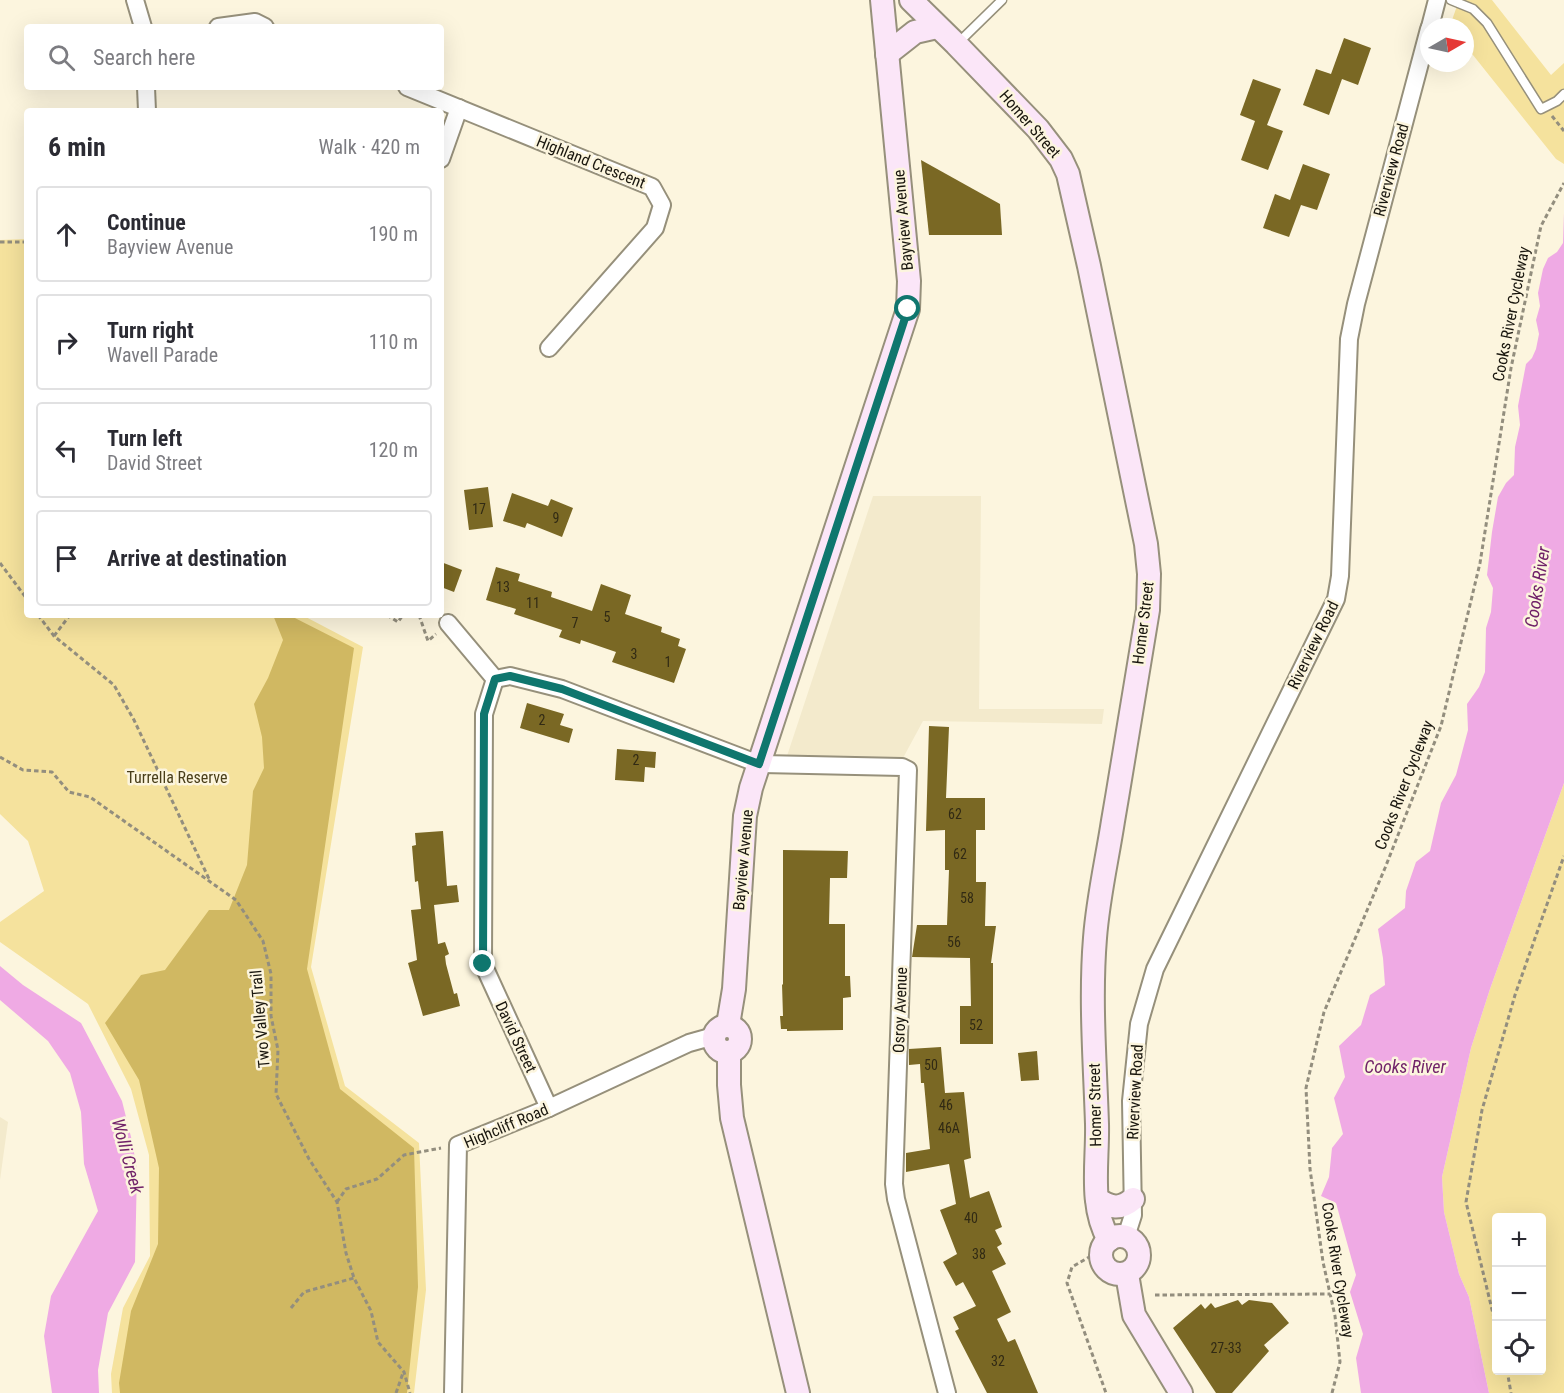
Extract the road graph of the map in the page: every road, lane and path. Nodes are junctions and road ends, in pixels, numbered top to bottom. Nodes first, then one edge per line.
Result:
1 (135, 0) edge
2 (882, 0) edge
3 (911, 0) edge
4 (1002, 0) edge
5 (1437, 0) edge
6 (1450, 0) edge
7 (1432, 18) edge
8 (142, 24) edge
9 (240, 24) edge
10 (259, 24) edge
11 (937, 27) junction
12 (956, 44) junction
13 (887, 54) junction
14 (1420, 62) edge
15 (146, 90) edge
16 (414, 90) edge
17 (1564, 94) edge
18 (1545, 107) junction
19 (147, 108) edge
20 (459, 108) junction
21 (1564, 131) edge
22 (444, 150) edge
23 (1564, 183) edge
24 (0, 242) edge
25 (24, 242) edge
26 (549, 348) dead end
27 (0, 562) edge
28 (24, 595) edge
29 (40, 618) edge
30 (68, 618) edge
31 (420, 618) edge
32 (448, 623) joint
33 (54, 636) junction
34 (495, 679) junction
35 (0, 757) edge
36 (759, 764) junction
37 (1564, 856) edge
38 (211, 882) junction
39 (724, 1038) junction
40 (549, 1108) junction
41 (458, 1145) junction
42 (1097, 1199) junction
43 (1133, 1199) junction
44 (337, 1202) junction
45 (1118, 1238) junction
46 (1091, 1256) dead end
47 (1126, 1274) junction
48 (354, 1278) junction
49 (1330, 1294) junction
50 (1155, 1295) dead end
51 (291, 1308) dead end
52 (1496, 1321) edge
53 (404, 1372) junction
54 (1508, 1375) edge
55 (396, 1393) edge
56 (410, 1393) edge
57 (453, 1393) edge
58 (798, 1393) edge
59 (947, 1393) edge
60 (1106, 1393) edge
61 (1181, 1393) edge
62 (1332, 1393) edge
63 (1511, 1393) edge

1 - 8 street
2 - 13 main road, Bayview Avenue
3 - 11 main road, Homer Street
4 - 12 lane
5 - 7 street, Riverview Road
6 - 18 lane
9 - 10 street
11 - 12 main road, Homer Street
11 - 13 main road
12 - 42 main road, Homer Street
13 - 36 main road, Bayview Avenue
14 - 43 street, Riverview Road
15 - 19 street
16 - 20 street, Highland Crescent
17 - 18 lane
18 - 21 path
20 - 22 street
20 - 26 street, Highland Crescent
23 - 49 path, Cooks River Cycleway
24 - 25 path
27 - 28 path
29 - 33 path
30 - 33 path
31 - 32 path
32 - 34 street
33 - 38 path
34 - 36 street
34 - 40 street, David Street
35 - 38 path, Two Valley Trail
36 - 39 main road, Bayview Avenue
36 - 59 street, Osroy Avenue
37 - 52 path
38 - 44 path, Two Valley Trail
39 - 40 street, Highcliff Road
39 - 58 main road, Bayview Avenue
40 - 41 street, Highcliff Road
41 - 44 path
41 - 57 street, Highcliff Road
42 - 43 main road
42 - 45 main road, Homer Street
43 - 45 street, Riverview Road
44 - 48 path, Two Valley Trail
45 - 47 main road
45 - 47 main road
46 - 60 path
47 - 61 main road
48 - 51 path
48 - 53 path, Two Valley Trail
49 - 50 path
49 - 62 path, Cooks River Cycleway
53 - 55 path
53 - 56 path, Two Valley Trail
54 - 63 path

